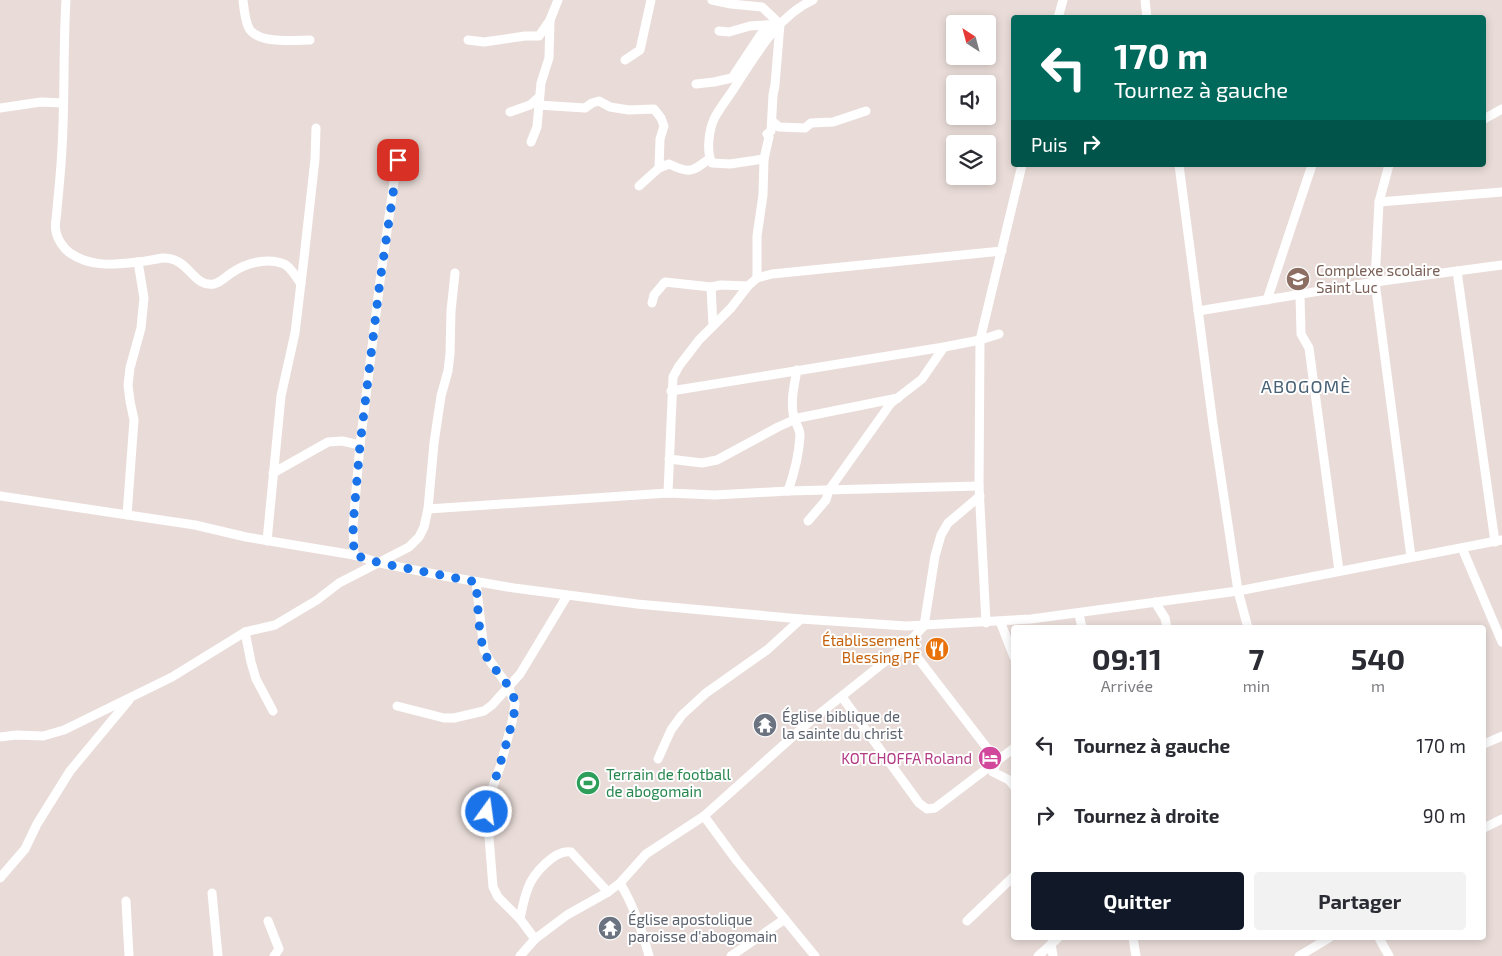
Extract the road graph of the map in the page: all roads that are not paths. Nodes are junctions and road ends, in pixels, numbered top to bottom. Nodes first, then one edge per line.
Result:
1 (66, 0) edge
2 (244, 0) edge
3 (558, 0) edge
4 (651, 0) edge
5 (712, 0) edge
6 (813, 0) edge
7 (1063, 0) edge
8 (1145, 0) edge
9 (1059, 15) edge
10 (1147, 15) edge
11 (550, 20) junction
12 (780, 24) junction
13 (767, 25) junction
14 (719, 31) dead end
15 (310, 40) dead end
16 (468, 40) dead end
17 (625, 60) dead end
18 (696, 84) dead end
19 (539, 101) junction
20 (63, 103) junction
21 (0, 108) edge
22 (1502, 109) edge
23 (866, 111) dead end
24 (510, 112) dead end
25 (1486, 118) edge
26 (772, 121) junction
27 (316, 128) dead end
28 (531, 142) dead end
29 (710, 159) junction
30 (764, 159) junction
31 (398, 160) dead end
32 (1022, 167) edge
33 (1179, 167) edge
34 (1311, 167) edge
35 (1389, 167) edge
36 (659, 168) junction
37 (639, 186) dead end
38 (1502, 192) edge
39 (1379, 202) junction
40 (1002, 250) junction
41 (138, 262) junction
42 (1502, 265) edge
43 (1457, 271) junction
44 (455, 273) dead end
45 (757, 278) junction
46 (1375, 282) junction
47 (301, 284) junction
48 (711, 286) junction
49 (748, 286) junction
50 (1300, 295) junction
51 (1267, 300) junction
52 (652, 303) dead end
53 (1198, 311) junction
54 (713, 326) junction
55 (999, 334) dead end
56 (980, 340) junction
57 (944, 347) junction
58 (797, 370) junction
59 (671, 391) junction
60 (898, 398) junction
61 (794, 420) junction
62 (360, 445) junction
63 (669, 460) junction
64 (273, 473) junction
65 (788, 490) junction
66 (829, 490) junction
67 (980, 491) junction
68 (668, 493) junction
69 (0, 496) edge
70 (428, 509) junction
71 (127, 515) junction
72 (808, 521) dead end
73 (267, 541) junction
74 (1498, 541) edge
75 (1462, 548) junction
76 (354, 555) junction
77 (1411, 557) junction
78 (380, 563) junction
79 (1339, 571) junction
80 (476, 582) junction
81 (1238, 591) junction
82 (566, 596) junction
83 (1155, 602) junction
84 (1079, 614) junction
85 (800, 619) junction
86 (1000, 622) junction
87 (986, 623) junction
88 (1081, 625) edge
89 (1167, 625) edge
90 (1247, 625) edge
91 (924, 626) junction
92 (245, 632) junction
93 (1502, 642) edge
94 (907, 644) junction
95 (1011, 650) edge
96 (508, 686) junction
97 (842, 697) junction
98 (130, 698) junction
99 (397, 706) dead end
100 (273, 711) dead end
101 (1502, 736) edge
102 (0, 737) edge
103 (1486, 743) edge
104 (1011, 750) edge
105 (658, 759) dead end
106 (997, 761) junction
107 (1011, 782) edge
108 (704, 816) junction
109 (1502, 820) edge
110 (1486, 827) edge
111 (0, 878) edge
112 (1011, 879) edge
113 (620, 883) junction
114 (212, 892) dead end
115 (608, 892) junction
116 (126, 901) dead end
117 (520, 919) junction
118 (785, 919) junction
119 (268, 921) dead end
120 (967, 921) dead end
121 (535, 939) junction
122 (1133, 940) edge
123 (1326, 940) edge
124 (1380, 940) edge
125 (1055, 941) edge
126 (129, 956) edge
127 (218, 956) edge
128 (274, 956) edge
129 (520, 956) edge
130 (648, 956) edge
131 (731, 956) edge
132 (815, 956) edge
133 (1038, 956) edge
134 (1053, 956) edge
135 (1136, 956) edge
136 (1299, 956) edge
137 (1389, 956) edge

1 - 20 street
2 - 15 street
3 - 11 street
4 - 17 street
5 - 12 street
6 - 12 street
7 - 9 street
8 - 10 street
11 - 16 street
11 - 19 street
12 - 13 street
12 - 26 street
12 - 29 street
13 - 14 street
13 - 18 street
19 - 24 street
19 - 28 street
19 - 36 street
20 - 21 street
20 - 41 street
22 - 25 street
23 - 26 street
26 - 30 street
27 - 47 street
29 - 30 street
29 - 36 street
30 - 45 street
31 - 62 street
32 - 40 street
33 - 53 street
34 - 51 street
35 - 39 street
36 - 37 street
38 - 39 street
39 - 46 street
40 - 45 street
40 - 56 street
41 - 47 street
41 - 71 street
42 - 43 street
43 - 46 street
43 - 74 street
44 - 70 street
45 - 49 street
46 - 50 street
46 - 77 street
47 - 64 street
48 - 49 street
48 - 52 street
48 - 54 street
49 - 54 street
50 - 51 street
50 - 79 street
51 - 53 street
53 - 81 street
54 - 59 street
55 - 56 street
56 - 57 street
56 - 67 street
57 - 58 street
57 - 60 street
58 - 59 street
58 - 61 street
59 - 63 street
60 - 61 street
60 - 66 street
61 - 63 street
61 - 65 street
62 - 64 street
62 - 76 street
63 - 68 street
64 - 73 street
65 - 66 street
65 - 68 street
66 - 67 street
66 - 72 street
67 - 87 street
67 - 91 street
68 - 70 street
69 - 71 street
70 - 78 street
71 - 73 street
73 - 76 street
74 - 75 street
75 - 77 street
75 - 93 street
76 - 78 street
77 - 79 street
78 - 80 street
78 - 92 street
79 - 81 street
80 - 82 street
80 - 96 street
81 - 83 street
81 - 90 street
82 - 85 street
82 - 96 street
83 - 84 street
83 - 89 street
84 - 86 street
84 - 88 street
85 - 91 street
85 - 105 street
86 - 87 street
86 - 95 street
87 - 91 street
91 - 94 street
92 - 98 street
92 - 100 street
94 - 97 street
94 - 106 street
96 - 99 street
96 - 117 street
97 - 106 street
97 - 108 street
98 - 102 street
98 - 111 street
101 - 103 street
104 - 106 street
106 - 107 street
108 - 113 street
108 - 118 street
109 - 110 street
112 - 120 street
113 - 115 street
113 - 130 street
114 - 127 street
115 - 117 street
115 - 121 street
116 - 126 street
117 - 121 street
118 - 131 street
118 - 132 street
119 - 128 street
121 - 129 street
122 - 135 street
123 - 136 street
124 - 137 street
125 - 133 street
125 - 134 street

